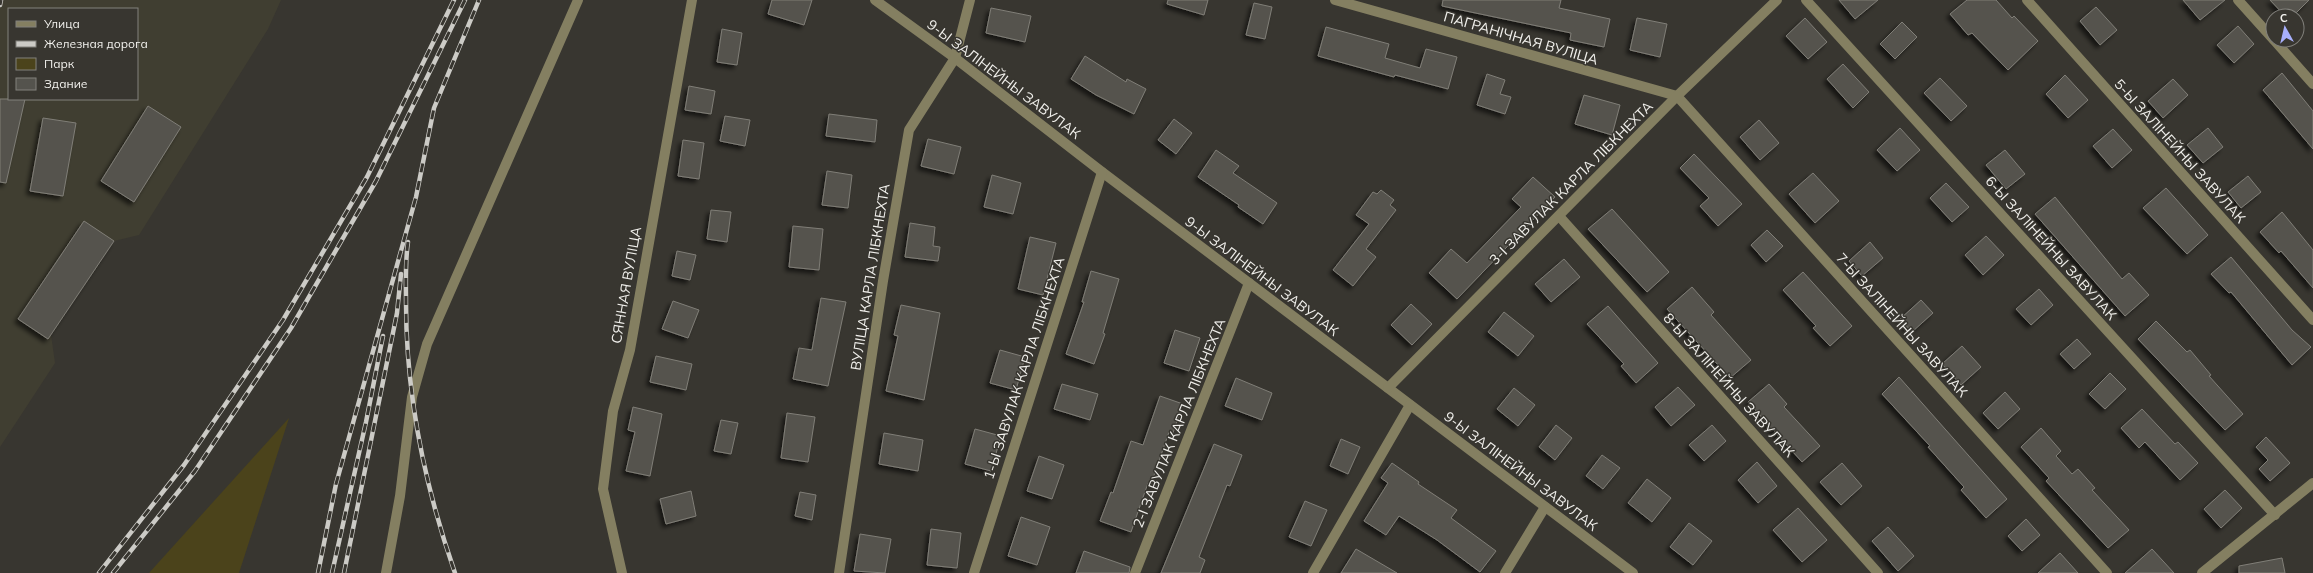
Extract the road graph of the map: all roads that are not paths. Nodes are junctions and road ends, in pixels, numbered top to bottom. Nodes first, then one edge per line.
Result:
1 (578, 0) edge
2 (692, 0) edge
3 (875, 0) edge
4 (970, 0) edge
5 (1335, 0) edge
6 (1777, 0) edge
7 (1806, 0) edge
8 (2027, 0) edge
9 (2238, 0) edge
10 (2265, 31) edge
11 (2280, 48) edge
12 (955, 58) junction
13 (2313, 84) edge
14 (1677, 96) junction
15 (1102, 172) junction
16 (1559, 216) junction
17 (1249, 283) junction
18 (2313, 320) edge
19 (1388, 388) junction
20 (1410, 405) junction
21 (2313, 483) edge
22 (1545, 507) junction
23 (2275, 515) junction
24 (386, 573) edge
25 (622, 573) edge
26 (839, 573) edge
27 (974, 573) edge
28 (1134, 573) edge
29 (1313, 573) edge
30 (1506, 573) edge
31 (1633, 573) edge
32 (1878, 573) edge
33 (2107, 573) edge
34 (2202, 573) edge

1 - 24 street
2 - 25 street, СЯННАЯ ВУЛІЦА
3 - 12 street, 9-Ы ЗАЛІНЕЙНЫ ЗАВУЛАК
4 - 12 street, ВУЛІЦА КАРЛА ЛІБКНЕХТА
5 - 14 street, ПАГРАНІЧНАЯ ВУЛІЦА
6 - 14 street, 3-І ЗАВУЛАК КАРЛА ЛІБКНЕХТА
7 - 23 street, 6-Ы ЗАЛІНЕЙНЫ ЗАВУЛАК
8 - 18 street, 5-Ы ЗАЛІНЕЙНЫ ЗАВУЛАК
9 - 10 street
11 - 13 street
12 - 15 street, 9-Ы ЗАЛІНЕЙНЫ ЗАВУЛАК
12 - 26 street, ВУЛІЦА КАРЛА ЛІБКНЕХТА
14 - 16 street, 3-І ЗАВУЛАК КАРЛА ЛІБКНЕХТА
14 - 33 street, 7-Ы ЗАЛІНЕЙНЫ ЗАВУЛАК
15 - 17 street, 9-Ы ЗАЛІНЕЙНЫ ЗАВУЛАК
15 - 27 street, 1-Ы ЗАВУЛАК КАРЛА ЛІБКНЕХТА
16 - 19 street, 3-І ЗАВУЛАК КАРЛА ЛІБКНЕХТА
16 - 32 street, 8-Ы ЗАЛІНЕЙНЫ ЗАВУЛАК
17 - 19 street, 9-Ы ЗАЛІНЕЙНЫ ЗАВУЛАК
17 - 28 street, 2-І ЗАВУЛАК КАРЛА ЛІБКНЕХТА
19 - 20 street, 9-Ы ЗАЛІНЕЙНЫ ЗАВУЛАК
20 - 22 street, 9-Ы ЗАЛІНЕЙНЫ ЗАВУЛАК
20 - 29 street
21 - 23 street
22 - 30 street
22 - 31 street, 9-Ы ЗАЛІНЕЙНЫ ЗАВУЛАК
23 - 34 street

